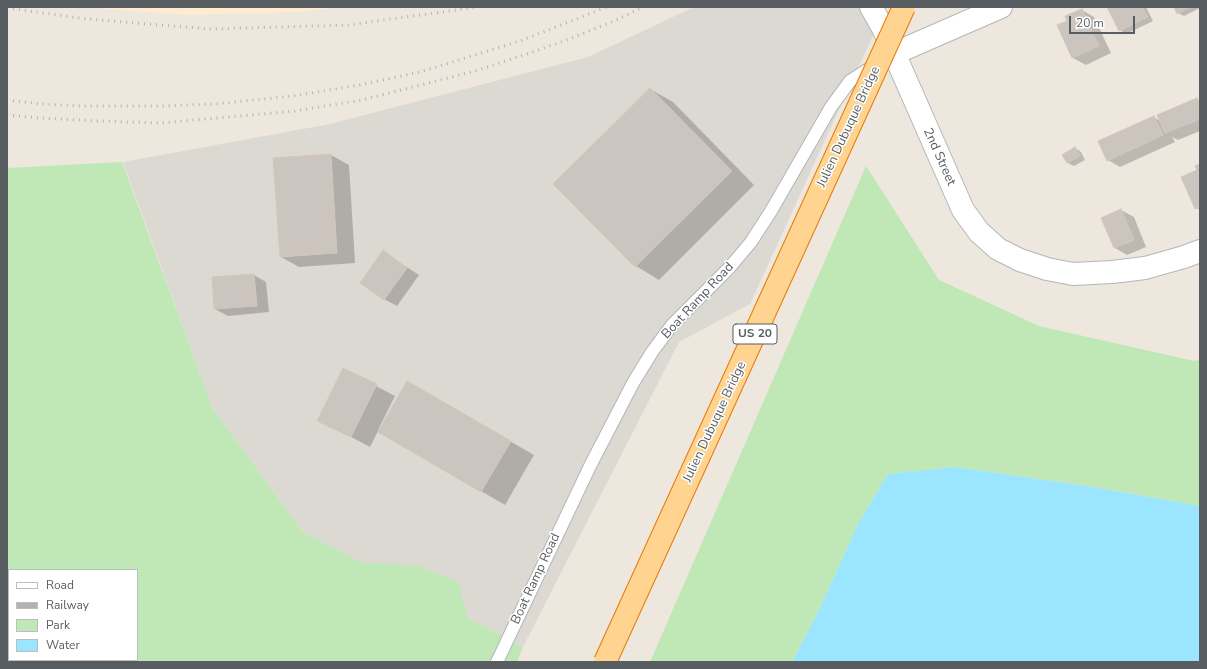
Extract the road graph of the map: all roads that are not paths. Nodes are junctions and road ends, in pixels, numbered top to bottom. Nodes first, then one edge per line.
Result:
1 (871, 7) edge
2 (904, 7) edge
3 (1001, 7) edge
4 (894, 54) junction
5 (1200, 250) edge
6 (497, 662) edge
7 (605, 662) edge

1 - 4 street, 2nd Street
2 - 7 highway, Julien Dubuque Bridge / US 20, bridge
3 - 4 street
4 - 5 street, 2nd Street
4 - 6 lane, Boat Ramp Road

